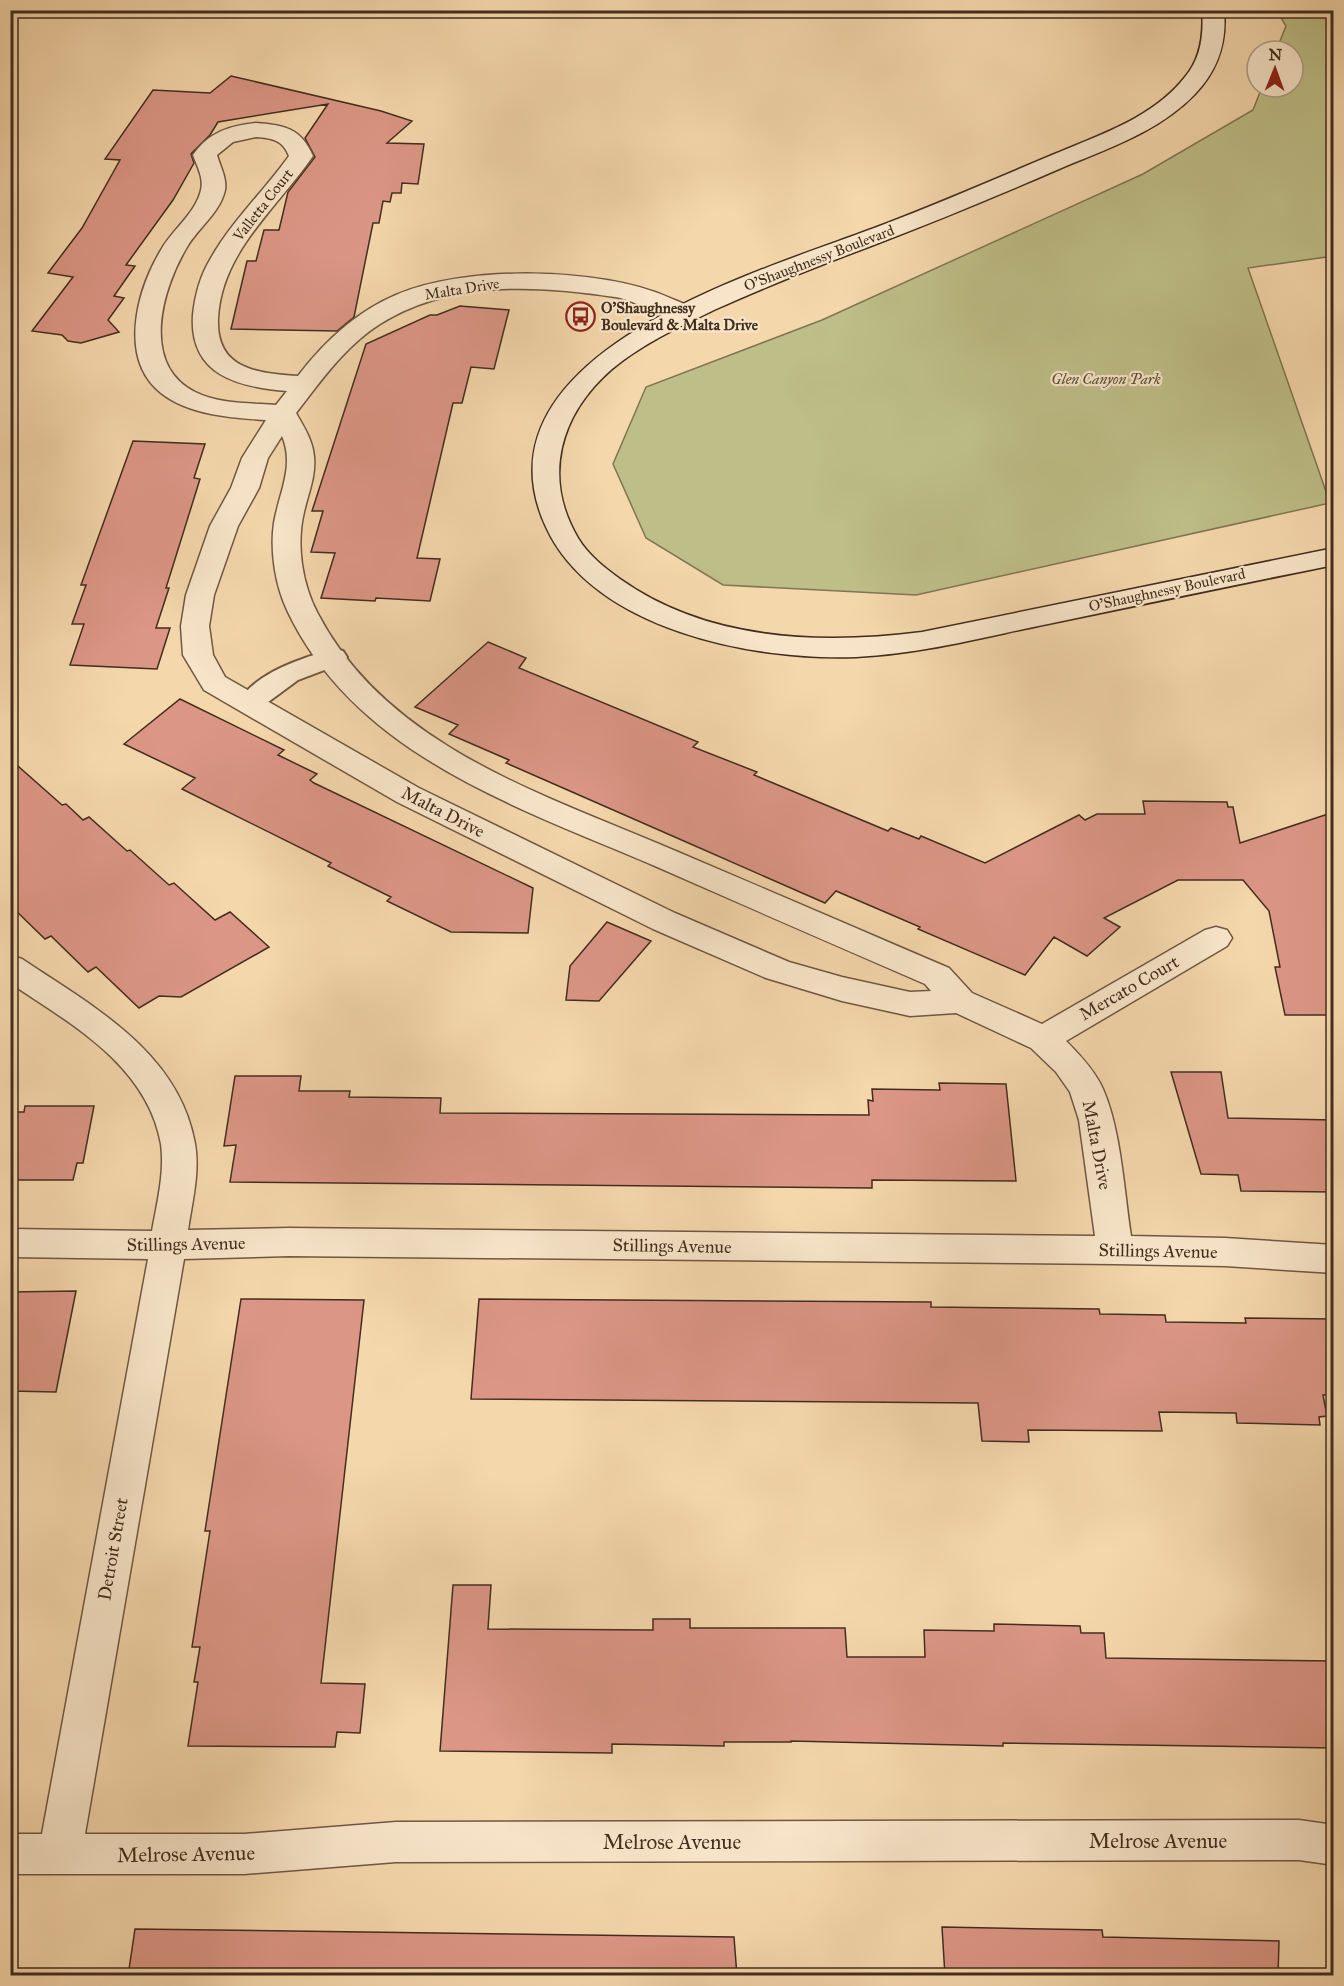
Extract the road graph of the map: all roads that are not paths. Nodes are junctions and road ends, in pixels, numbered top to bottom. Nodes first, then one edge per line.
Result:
1 (1213, 10) edge
2 (684, 314) junction
3 (305, 384) junction
4 (283, 413) junction
5 (1334, 556) edge
6 (334, 657) junction
7 (250, 702) junction
8 (1216, 938) dead end
9 (10, 967) edge
10 (960, 1001) junction
11 (1043, 1039) junction
12 (10, 1243) edge
13 (168, 1245) junction
14 (1115, 1250) junction
15 (1334, 1259) edge
16 (1334, 1845) edge
17 (10, 1854) edge
18 (60, 1854) junction

1 - 2 street, O'Shaughnessy Boulevard
2 - 3 street, Malta Drive
2 - 5 street, O'Shaughnessy Boulevard
3 - 4 street, Malta Drive
3 - 4 street, Valletta Court
4 - 6 street, Malta Drive
4 - 7 street, Malta Drive
6 - 7 lane
6 - 10 street, Malta Drive
7 - 10 street, Malta Drive
8 - 11 street, Mercato Court
9 - 13 street, Detroit Street
10 - 11 street, Malta Drive
11 - 14 street, Malta Drive
12 - 13 street, Stillings Avenue
13 - 14 street, Stillings Avenue
13 - 18 street, Detroit Street
14 - 15 street, Stillings Avenue
16 - 18 street, Melrose Avenue
17 - 18 street, Melrose Avenue

